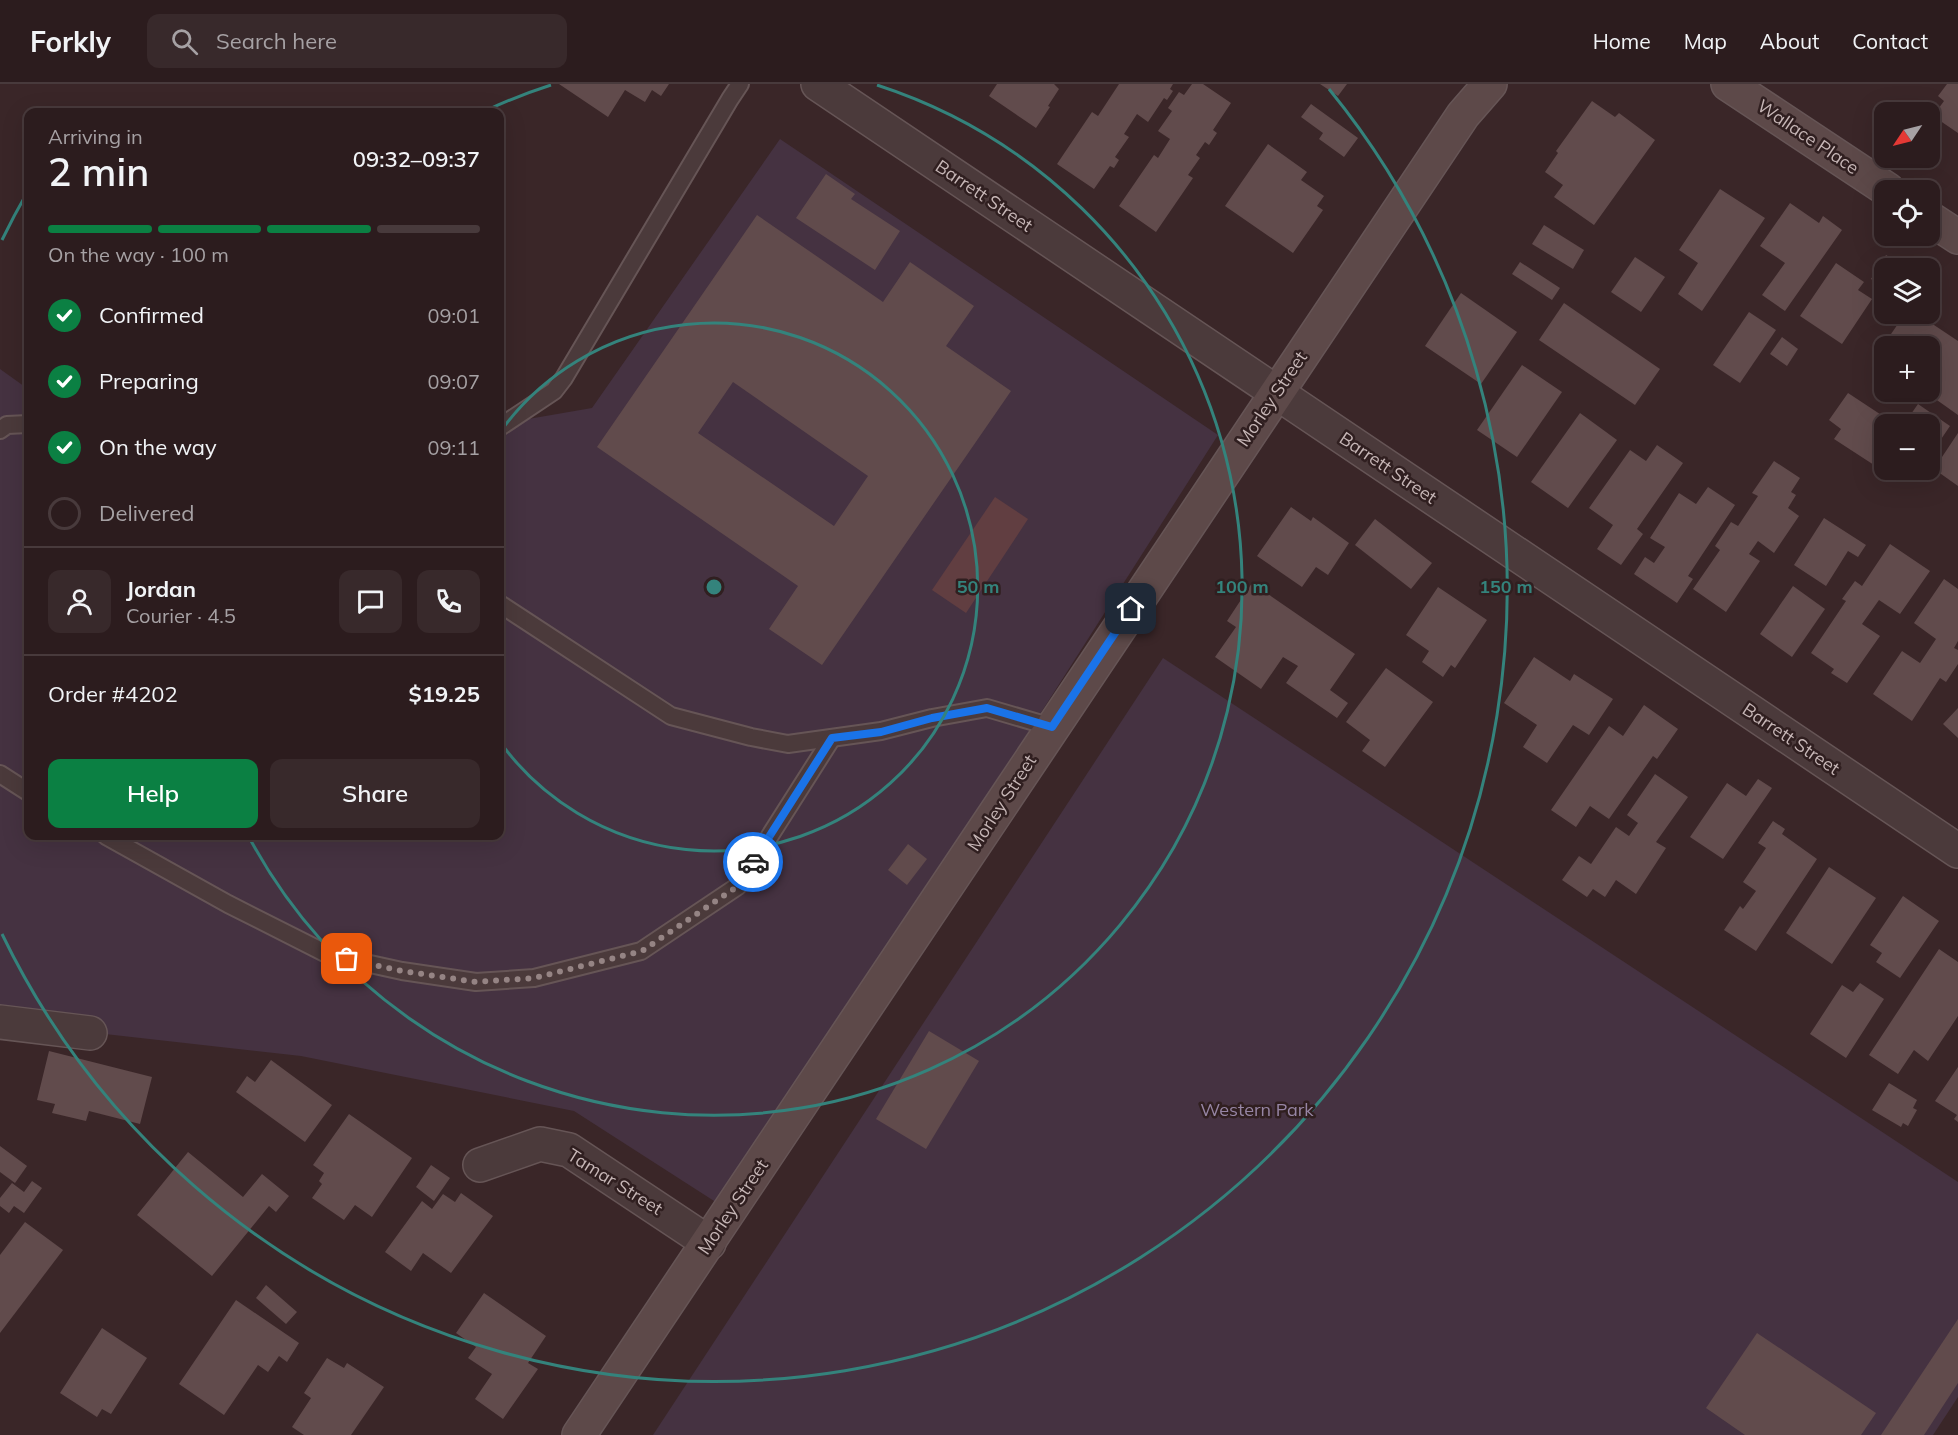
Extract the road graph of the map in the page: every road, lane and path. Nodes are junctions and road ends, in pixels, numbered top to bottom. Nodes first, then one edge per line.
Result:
1 (740, 84) edge
2 (818, 84) edge
3 (1490, 84) edge
4 (1728, 84) edge
5 (1874, 181) edge
6 (1940, 225) edge
7 (1958, 237) edge
8 (1276, 393) junction
9 (24, 424) edge
10 (504, 424) edge
11 (0, 430) edge
12 (504, 607) edge
13 (1052, 727) junction
14 (832, 738) junction
15 (0, 774) edge
16 (24, 789) edge
17 (113, 840) edge
18 (1958, 851) edge
19 (0, 1022) edge
20 (90, 1032) dead end
21 (480, 1166) dead end
22 (709, 1243) junction
23 (579, 1435) edge

1 - 10 lane
2 - 8 street, Barrett Street
3 - 8 main road, Morley Street
4 - 5 main road, Wallace Place
6 - 7 main road
8 - 13 main road, Morley Street
8 - 18 street, Barrett Street
9 - 11 lane
12 - 14 lane
13 - 14 lane
13 - 22 main road, Morley Street
14 - 17 lane
15 - 16 lane
19 - 20 street
21 - 22 street, Tamar Street
22 - 23 main road, Morley Street

